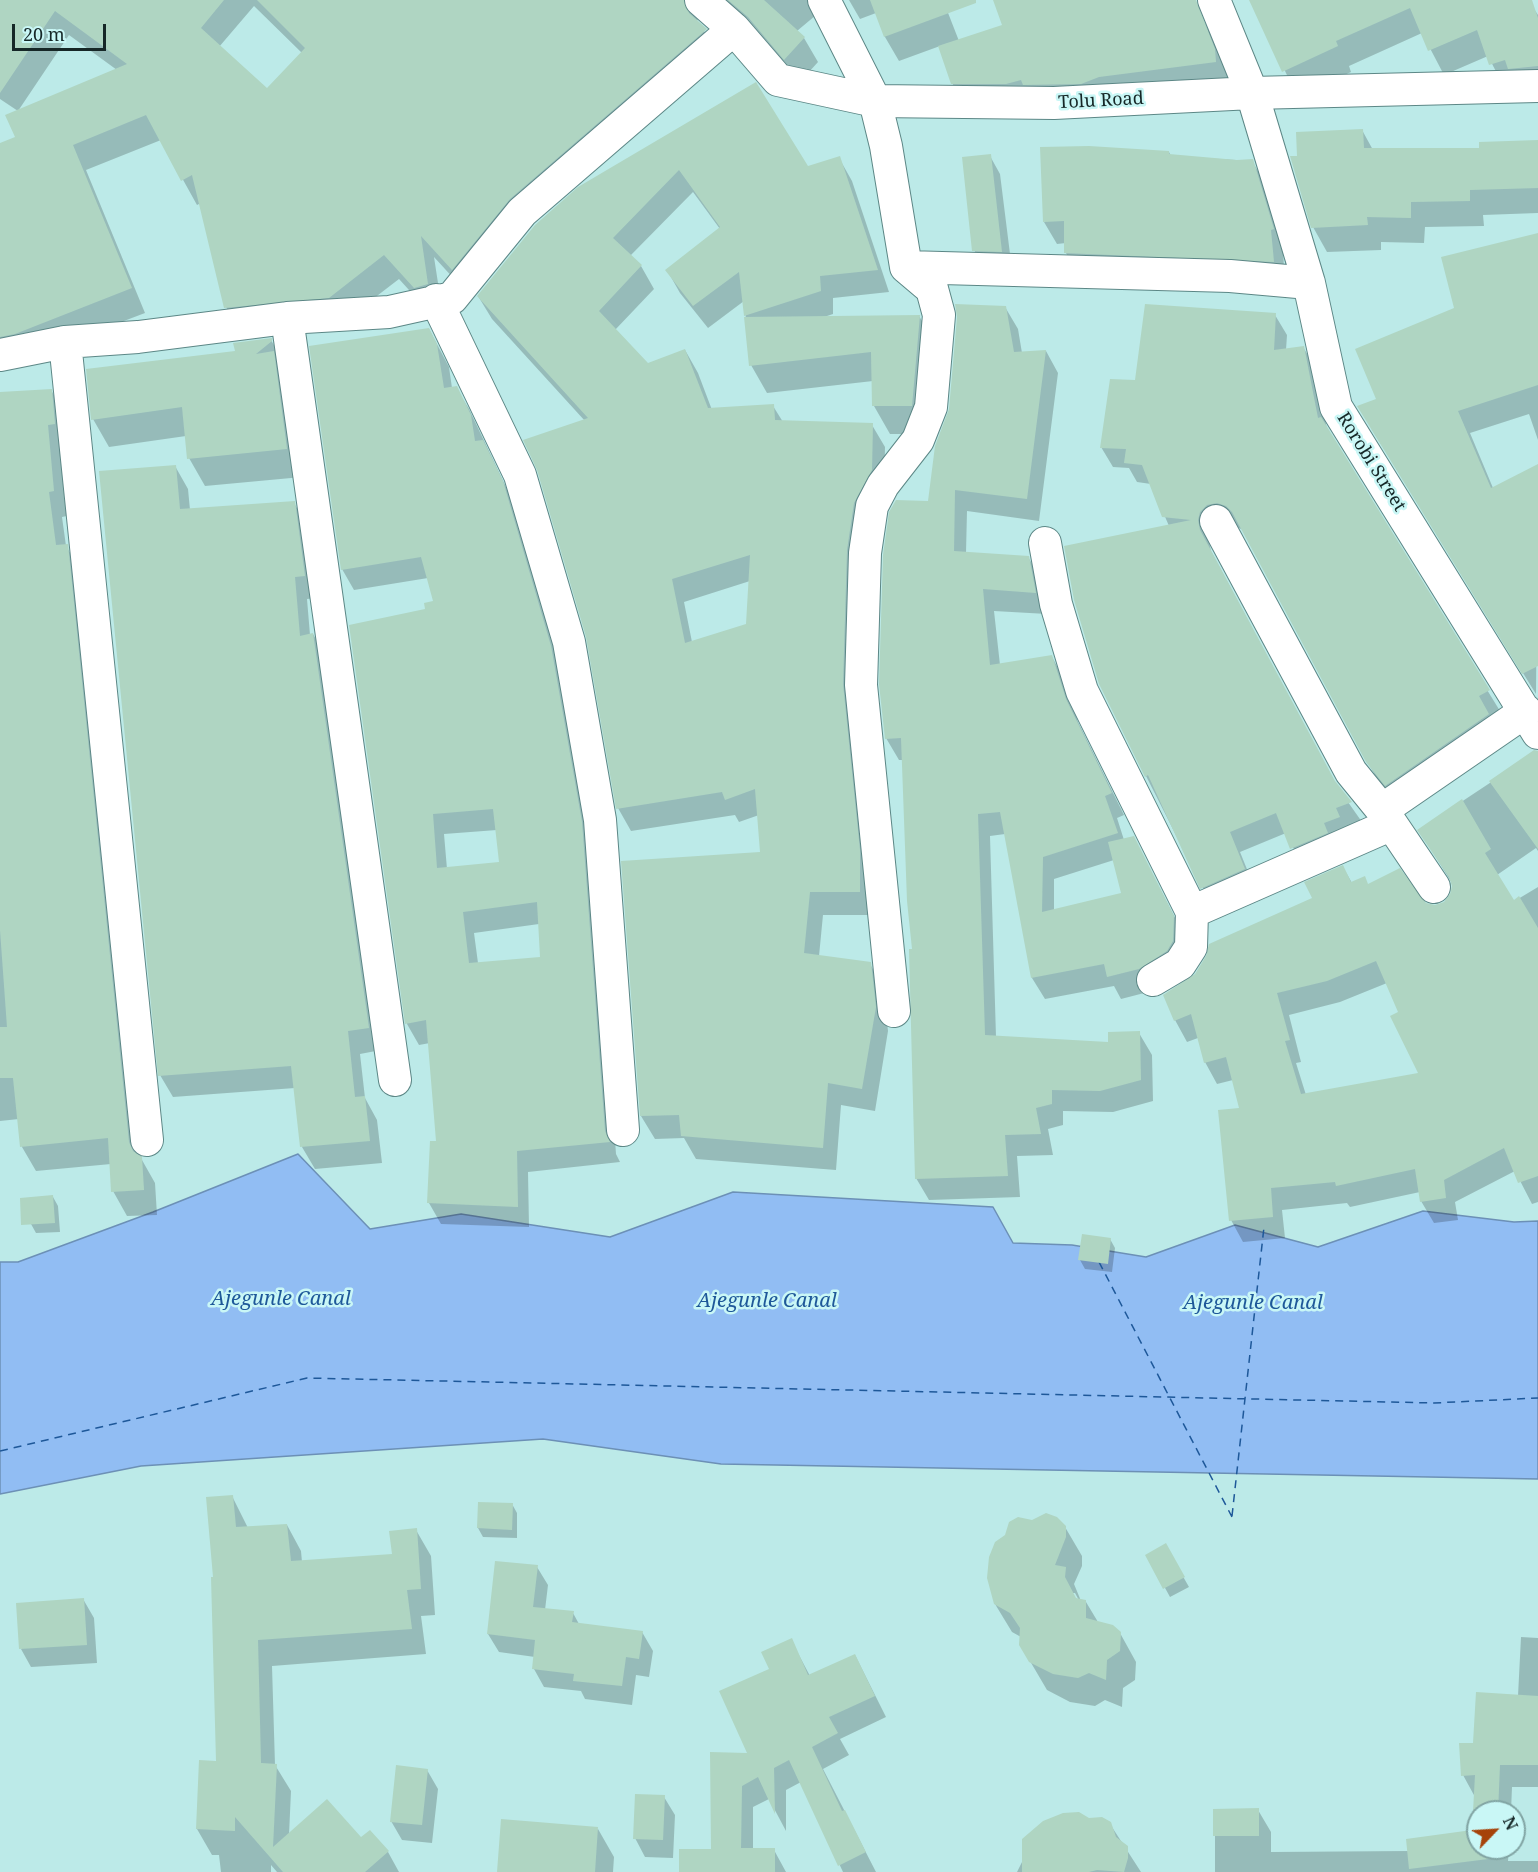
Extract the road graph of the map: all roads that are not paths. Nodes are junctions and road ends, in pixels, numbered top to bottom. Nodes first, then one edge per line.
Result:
1 (701, 0) edge
2 (824, 0) edge
3 (1214, 0) edge
4 (734, 29) junction
5 (1538, 86) edge
6 (1252, 93) junction
7 (875, 100) junction
8 (906, 267) junction
9 (1309, 284) junction
10 (436, 300) junction
11 (287, 318) junction
12 (65, 342) junction
13 (0, 356) edge
14 (1216, 521) dead end
15 (1045, 543) dead end
16 (1532, 722) edge
17 (1386, 818) junction
18 (1434, 887) dead end
19 (1192, 912) junction
20 (1153, 980) dead end
21 (894, 1011) dead end
22 (395, 1080) dead end
23 (623, 1130) dead end
24 (147, 1140) dead end

1 - 4 street, Tolu Road
2 - 7 street
3 - 6 street, Rorobi Street
4 - 7 street, Tolu Road
4 - 10 street
5 - 6 street, Tolu Road
6 - 7 street, Tolu Road
6 - 9 street, Rorobi Street
7 - 8 street
8 - 9 street
8 - 21 street
9 - 16 street, Rorobi Street
10 - 11 street
10 - 23 street
11 - 12 street
11 - 22 street
12 - 13 street
12 - 24 street
14 - 17 street
15 - 19 street
16 - 17 street
17 - 18 street
17 - 19 street
19 - 20 street

